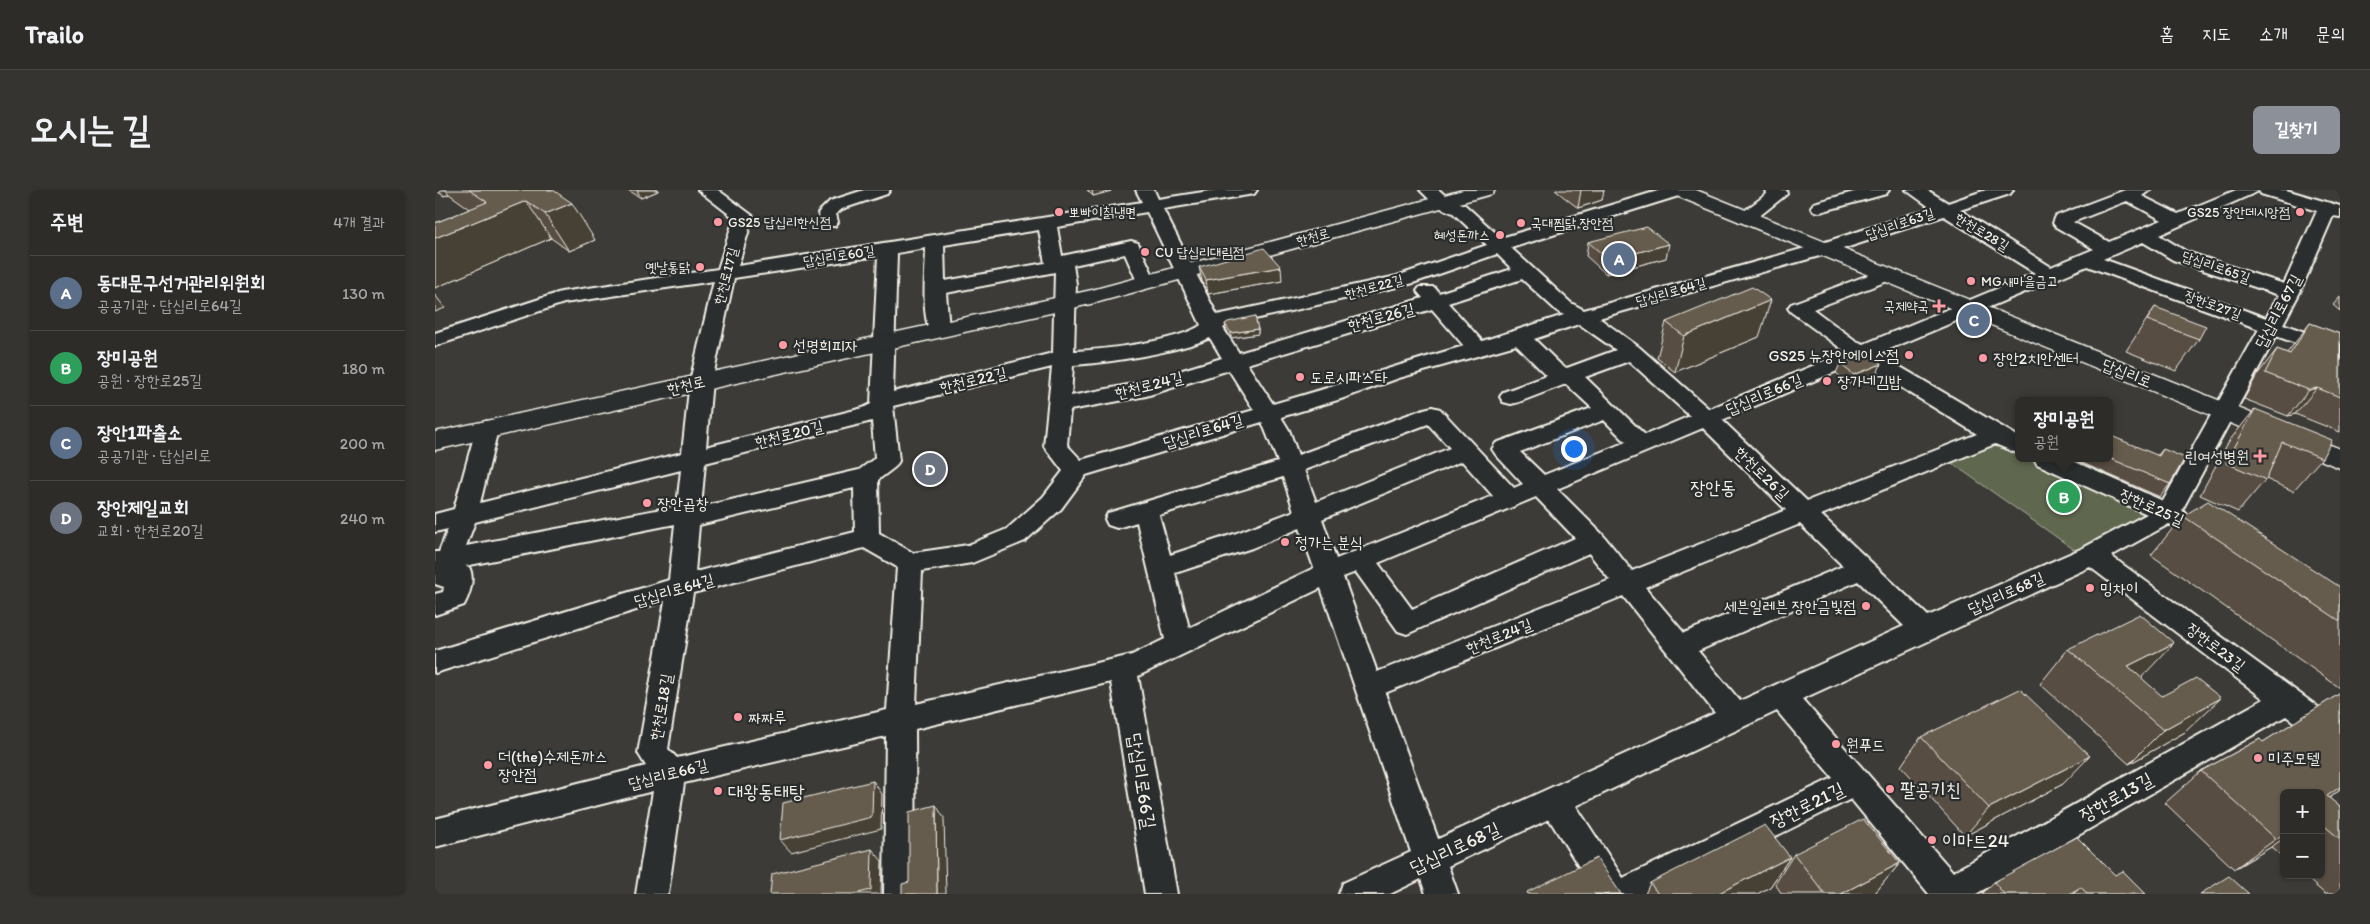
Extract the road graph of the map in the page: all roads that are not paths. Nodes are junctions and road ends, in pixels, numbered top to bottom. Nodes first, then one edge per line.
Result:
1 (707, 190) edge
2 (881, 190) edge
3 (1145, 190) edge
4 (1248, 190) edge
5 (1485, 190) edge
6 (1679, 190) edge
7 (1777, 190) edge
8 (1880, 190) edge
9 (1915, 190) edge
10 (2251, 190) edge
11 (2267, 190) edge
12 (1997, 191) edge
13 (2134, 193) edge
14 (1436, 196) edge
15 (1155, 207) junction
16 (1820, 207) dead end
17 (1945, 209) junction
18 (2334, 210) edge
19 (1746, 218) junction
20 (2177, 221) junction
21 (829, 222) dead end
22 (1047, 224) junction
23 (2145, 234) junction
24 (935, 241) junction
25 (1501, 246) junction
26 (888, 248) junction
27 (1823, 249) junction
28 (2109, 250) junction
29 (2086, 259) junction
30 (1059, 264) junction
31 (1527, 271) junction
32 (1184, 272) junction
33 (725, 273) junction
34 (2050, 274) junction
35 (1886, 275) junction
36 (1413, 277) junction
37 (1146, 282) junction
38 (936, 289) junction
39 (2290, 292) junction
40 (1438, 301) junction
41 (1065, 303) junction
42 (1969, 308) junction
43 (1581, 317) junction
44 (1212, 326) junction
45 (2271, 326) junction
46 (939, 330) junction
47 (1520, 337) junction
48 (435, 340) edge
49 (885, 342) junction
50 (1478, 349) junction
51 (1864, 351) junction
52 (1632, 352) junction
53 (2340, 352) edge
54 (1064, 359) junction
55 (1236, 361) junction
56 (1566, 376) junction
57 (701, 381) junction
58 (1511, 397) dead end
59 (882, 404) junction
60 (1061, 405) junction
61 (1606, 411) junction
62 (1266, 412) junction
63 (2224, 412) junction
64 (1707, 418) junction
65 (487, 429) junction
66 (1996, 435) junction
67 (435, 441) edge
68 (2015, 444) edge
69 (1641, 445) junction
70 (1466, 451) junction
71 (694, 459) junction
72 (2340, 459) edge
73 (2054, 462) edge
74 (1291, 466) junction
75 (1078, 469) junction
76 (865, 477) junction
77 (1539, 487) junction
78 (1510, 499) junction
79 (1146, 511) junction
80 (1803, 513) junction
81 (1309, 514) junction
82 (2168, 514) junction
83 (465, 515) junction
84 (688, 516) junction
85 (1117, 519) dead end
86 (435, 523) edge
87 (2195, 526) edge
88 (867, 538) junction
89 (1593, 541) junction
90 (2092, 555) junction
91 (1361, 559) junction
92 (442, 560) edge
93 (911, 563) junction
94 (1160, 568) junction
95 (1862, 569) junction
96 (1330, 572) junction
97 (1628, 584) junction
98 (681, 586) junction
99 (445, 602) edge
100 (1924, 629) junction
101 (1180, 644) junction
102 (1679, 647) junction
103 (435, 662) edge
104 (1123, 668) junction
105 (1370, 688) junction
106 (1782, 696) junction
107 (2288, 700) junction
108 (1737, 717) junction
109 (901, 720) junction
110 (2340, 740) edge
111 (671, 773) junction
112 (1855, 782) junction
113 (1555, 801) junction
114 (435, 833) edge
115 (1429, 860) junction
116 (1948, 893) edge
117 (652, 894) edge
118 (900, 894) edge
119 (1161, 894) edge
120 (1355, 894) edge
121 (1442, 894) edge
122 (1615, 894) edge
123 (1624, 894) edge

1 - 33 street, 한천로17길
2 - 21 street
3 - 15 street
4 - 15 street, 답십리로60길
5 - 14 main road, 한천로
6 - 19 main road, 답십리로
6 - 25 street, 한천로22길
7 - 19 street
8 - 16 street
9 - 17 street, 한천로28길
10 - 20 street
11 - 18 street
12 - 17 street, 답십리로63길
13 - 20 street
13 - 28 street
14 - 25 street, 한천로26길
14 - 32 main road, 한천로
15 - 22 street, 답십리로60길
15 - 32 street
17 - 27 street, 답십리로63길
17 - 34 street, 한천로28길
18 - 39 street, 답십리로67길
19 - 27 main road, 답십리로
20 - 23 street
22 - 24 street, 답십리로60길
22 - 30 street
23 - 28 street
23 - 39 street, 답십리로65길
24 - 26 street, 답십리로60길
24 - 38 street
25 - 31 street, 한천로26길
25 - 36 street, 한천로22길
26 - 33 street, 답십리로60길
26 - 49 street
27 - 35 main road, 답십리로
27 - 43 street, 답십리로64길
28 - 29 street
29 - 34 street
29 - 45 street, 장한로27길
30 - 37 street
30 - 38 street
30 - 41 street
31 - 40 street, 한천로26길
31 - 43 street, 한천로26길
32 - 37 main road, 한천로
32 - 44 street
33 - 48 street, 답십리로60길
33 - 57 street, 한천로17길
34 - 42 street
35 - 42 main road, 답십리로
35 - 51 street
36 - 40 street
36 - 44 street, 한천로22길
37 - 41 main road, 한천로
38 - 46 street
39 - 45 street, 답십리로67길
40 - 50 street
40 - 55 street, 한천로26길
41 - 46 main road, 한천로
41 - 54 street
42 - 51 street, 답십리로66길
42 - 63 main road, 답십리로
43 - 47 street, 답십리로64길
43 - 52 street, 한천로26길
44 - 54 street, 한천로22길
44 - 55 street
45 - 53 street, 장한로27길
45 - 63 street, 답십리로67길
46 - 49 main road, 한천로
47 - 50 street, 답십리로64길
47 - 56 street
49 - 57 main road, 한천로
49 - 59 street
50 - 62 street, 답십리로64길
51 - 64 street, 답십리로66길
51 - 66 street
52 - 56 street
52 - 64 street, 한천로26길
54 - 59 street, 한천로22길
54 - 60 street
55 - 60 street, 한천로24길
55 - 62 street
56 - 58 street
56 - 61 street
57 - 65 main road, 한천로
57 - 71 street, 한천로18길
59 - 71 street, 한천로20길
59 - 76 street
60 - 75 street
61 - 69 street
61 - 77 street
62 - 74 street
62 - 75 street, 답십리로64길
63 - 72 main road, 답십리로
63 - 82 street
64 - 69 street, 답십리로66길
64 - 80 street, 한천로26길
65 - 67 main road, 한천로
65 - 83 street
66 - 68 street
66 - 80 street, 한천로26길
69 - 77 street, 답십리로66길
70 - 74 street
70 - 78 street
70 - 81 street
71 - 83 street
71 - 84 street, 한천로18길
73 - 82 street, 장한로25길
74 - 79 street
74 - 81 street
75 - 93 street
76 - 84 street
76 - 88 street
77 - 78 street, 답십리로66길
77 - 89 street
78 - 91 street, 답십리로66길
79 - 85 street
79 - 94 street
80 - 95 street, 한천로26길
80 - 97 street, 한천로26길
81 - 94 street
81 - 96 street
82 - 87 street, 장한로25길
82 - 90 street, 답십리로68길
83 - 86 street
83 - 92 street
84 - 92 street
84 - 98 street, 한천로18길
88 - 93 street
88 - 98 street, 답십리로64길
89 - 91 street
89 - 97 street
90 - 100 street, 답십리로68길
90 - 107 street, 장한로23길
91 - 96 street, 답십리로66길
92 - 99 street
93 - 109 street
94 - 101 street
95 - 100 street, 한천로26길
95 - 102 street
96 - 101 street, 답십리로66길
96 - 105 street
97 - 102 street
97 - 105 street, 한천로24길
98 - 103 street, 답십리로64길
98 - 111 street, 한천로18길
100 - 106 street, 답십리로68길
101 - 104 street, 답십리로66길
102 - 108 street
104 - 109 street, 답십리로66길
104 - 119 street, 답십리로66길
105 - 115 street
106 - 108 street, 답십리로68길
106 - 112 street, 장한로21길
107 - 110 street, 장한로23길
107 - 116 street, 장한로13길
108 - 113 street, 답십리로68길
109 - 111 street, 답십리로66길
109 - 118 street
111 - 114 street, 답십리로66길
111 - 117 street
112 - 116 street, 장한로21길
112 - 123 street, 장한로21길
113 - 115 street, 답십리로68길
113 - 122 street
115 - 120 street, 답십리로68길
115 - 121 street

